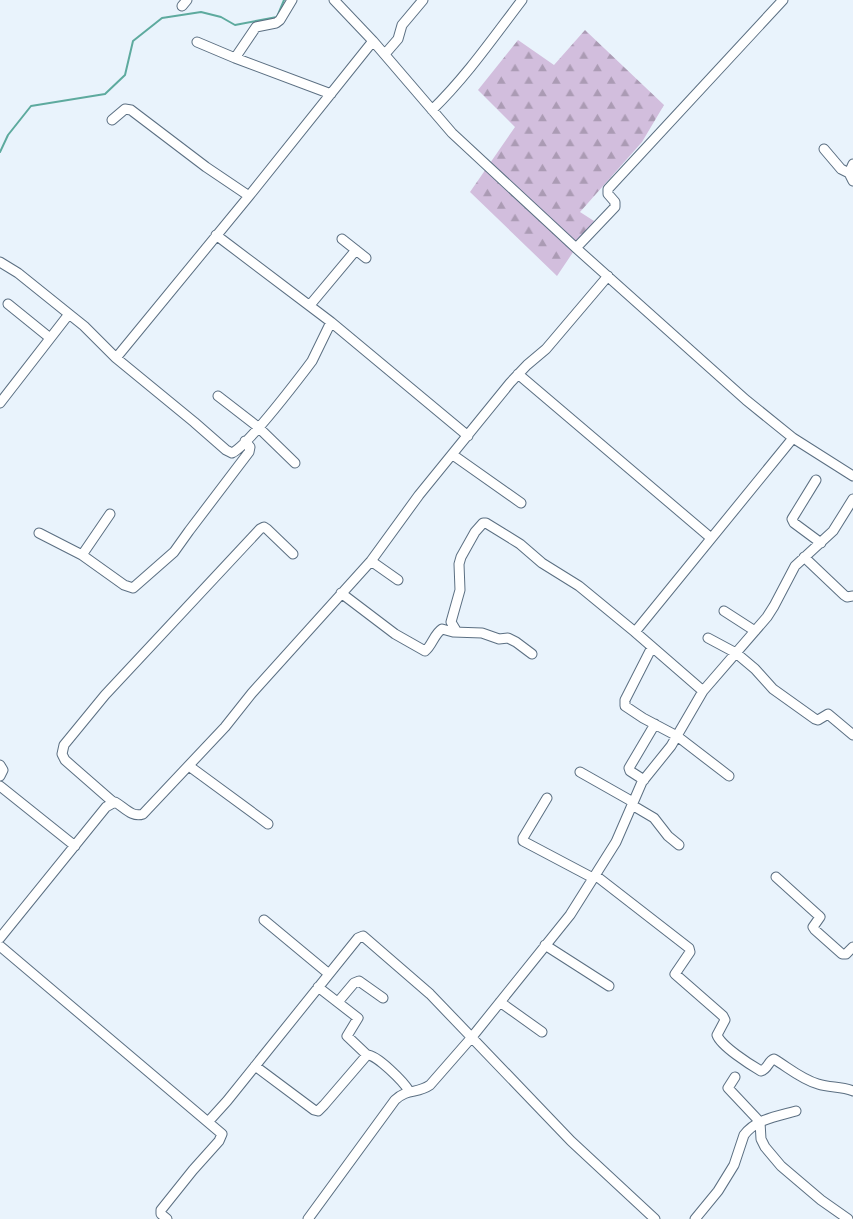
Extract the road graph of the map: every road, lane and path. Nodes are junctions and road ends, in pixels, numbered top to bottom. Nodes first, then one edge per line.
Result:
1 (292, 0) edge
2 (334, 0) edge
3 (423, 0) edge
4 (522, 0) edge
5 (783, 0) edge
6 (373, 40) junction
7 (197, 42) dead end
8 (385, 54) junction
9 (235, 58) junction
10 (330, 94) junction
11 (432, 110) junction
12 (112, 120) dead end
13 (824, 149) dead end
14 (853, 164) edge
15 (851, 177) edge
16 (249, 196) junction
17 (216, 235) junction
18 (342, 239) dead end
19 (576, 248) junction
20 (356, 250) junction
21 (366, 258) dead end
22 (0, 262) edge
23 (608, 276) junction
24 (8, 304) dead end
25 (310, 305) junction
26 (69, 314) junction
27 (332, 322) junction
28 (50, 338) junction
29 (116, 358) junction
30 (518, 374) junction
31 (218, 396) dead end
32 (0, 403) edge
33 (258, 427) junction
34 (468, 436) junction
35 (793, 438) junction
36 (245, 441) junction
37 (453, 455) junction
38 (295, 463) dead end
39 (853, 476) edge
40 (816, 480) dead end
41 (853, 499) edge
42 (521, 503) dead end
43 (110, 514) dead end
44 (39, 533) dead end
45 (711, 538) junction
46 (821, 543) junction
47 (293, 554) dead end
48 (82, 555) junction
49 (804, 557) junction
50 (371, 561) junction
51 (398, 580) dead end
52 (341, 593) junction
53 (853, 596) edge
54 (724, 611) dead end
55 (756, 631) junction
56 (457, 632) junction
57 (635, 632) junction
58 (708, 638) dead end
59 (652, 646) junction
60 (736, 653) junction
61 (532, 654) dead end
62 (703, 691) junction
63 (655, 724) junction
64 (853, 735) edge
65 (677, 736) junction
66 (0, 765) edge
67 (189, 766) junction
68 (580, 772) dead end
69 (0, 776) edge
70 (729, 776) dead end
71 (644, 780) junction
72 (0, 786) edge
73 (547, 798) dead end
74 (113, 802) junction
75 (632, 803) junction
76 (268, 824) dead end
77 (679, 845) dead end
78 (75, 846) junction
79 (594, 877) junction
80 (776, 877) dead end
81 (264, 920) dead end
82 (0, 938) edge
83 (545, 945) junction
84 (0, 946) edge
85 (853, 947) edge
86 (329, 974) junction
87 (609, 986) dead end
88 (318, 987) junction
89 (383, 998) dead end
90 (338, 1002) junction
91 (500, 1002) junction
92 (542, 1032) dead end
93 (472, 1037) junction
94 (367, 1055) junction
95 (256, 1066) junction
96 (735, 1078) dead end
97 (409, 1091) junction
98 (853, 1091) edge
99 (796, 1111) dead end
100 (208, 1122) junction
101 (760, 1122) junction
102 (167, 1219) edge
103 (308, 1219) edge
104 (655, 1219) edge
105 (695, 1219) edge
106 (848, 1219) edge

1 - 9 street
2 - 6 street
3 - 8 street
4 - 11 street
5 - 19 street
6 - 8 street
6 - 10 street
7 - 9 street
8 - 11 street
9 - 10 street
10 - 16 street
11 - 19 street
12 - 16 street
13 - 15 street
14 - 15 street
16 - 17 street
17 - 25 street
17 - 29 street
18 - 20 street
19 - 23 street
20 - 21 street
20 - 25 street
22 - 26 street
23 - 30 street
23 - 35 street
24 - 28 street
25 - 27 street
26 - 28 street
26 - 29 street
27 - 33 street
27 - 34 street
28 - 32 street
29 - 36 street
30 - 34 street
30 - 45 street
31 - 33 street
33 - 36 street
33 - 38 street
34 - 37 street
35 - 39 street
35 - 45 street
36 - 48 street
37 - 42 street
37 - 50 street
40 - 46 street
41 - 46 street
43 - 48 street
44 - 48 street
45 - 57 street
46 - 49 street
47 - 74 street
49 - 53 street
49 - 55 street
50 - 51 street
50 - 52 street
52 - 56 street
52 - 67 street
54 - 55 street
55 - 60 street
56 - 57 street
56 - 61 street
57 - 59 street
58 - 60 street
59 - 62 street
59 - 63 street
60 - 62 street
60 - 64 street
62 - 65 street
63 - 65 street
63 - 71 street
65 - 70 street
65 - 71 street
66 - 69 street
67 - 74 street
67 - 76 street
68 - 75 street
71 - 75 street
72 - 78 street
73 - 79 street
74 - 78 street
75 - 77 street
75 - 79 street
78 - 82 street
79 - 83 street
79 - 98 street
80 - 85 street
81 - 86 street
83 - 87 street
83 - 91 street
84 - 100 street
86 - 88 street
86 - 93 street
88 - 90 street
88 - 95 street
89 - 90 street
90 - 94 street
91 - 92 street
91 - 93 street
93 - 97 street
93 - 104 street
94 - 95 street
94 - 97 street
95 - 100 street
96 - 101 street
97 - 103 street
99 - 101 street
100 - 102 street
101 - 105 street
101 - 106 street

